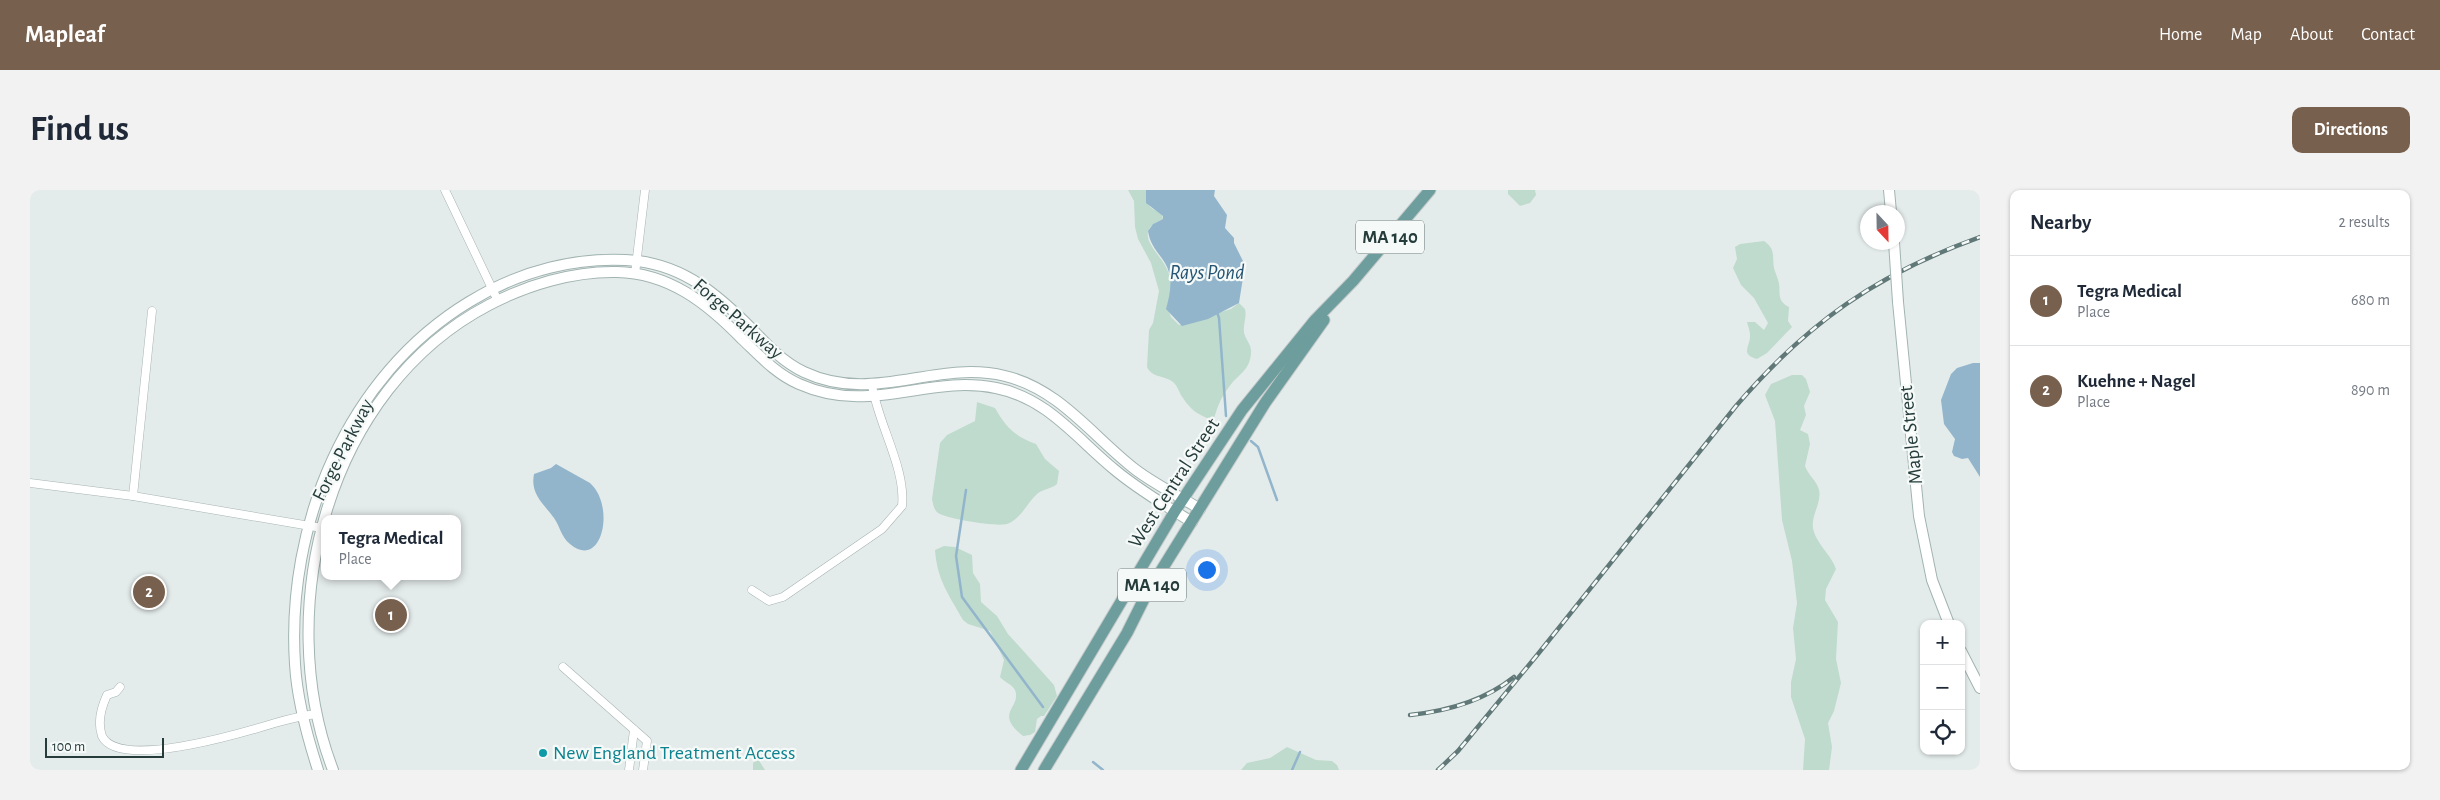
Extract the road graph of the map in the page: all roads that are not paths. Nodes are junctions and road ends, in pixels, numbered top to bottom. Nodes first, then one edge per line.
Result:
1 (445, 190) edge
2 (645, 190) edge
3 (1430, 190) edge
4 (1888, 190) edge
5 (1890, 205) edge
6 (1895, 250) edge
7 (637, 261) junction
8 (635, 274) junction
9 (1350, 284) junction
10 (492, 289) junction
11 (498, 301) junction
12 (152, 311) dead end
13 (872, 385) junction
14 (874, 397) junction
15 (30, 482) edge
16 (133, 496) junction
17 (1183, 499) junction
18 (1200, 509) junction
19 (1175, 511) junction
20 (327, 515) edge
21 (1192, 522) junction
22 (309, 525) junction
23 (321, 528) edge
24 (321, 532) edge
25 (752, 590) dead end
26 (1947, 620) edge
27 (1965, 659) edge
28 (563, 667) dead end
29 (120, 687) dead end
30 (1980, 688) edge
31 (316, 714) junction
32 (303, 716) junction
33 (634, 730) junction
34 (114, 755) dead end
35 (180, 756) dead end
36 (159, 758) dead end
37 (150, 759) dead end
38 (318, 770) edge
39 (333, 770) edge
40 (629, 770) edge
41 (643, 770) edge
42 (1021, 770) edge
43 (1044, 770) edge

1 - 10 street
2 - 7 street
3 - 9 main road, West Central Street / MA 140
4 - 5 street
6 - 26 street, Maple Street, bridge
7 - 8 street
7 - 10 street, Forge Parkway
7 - 13 street, Forge Parkway
8 - 11 street, Forge Parkway
8 - 14 street, Forge Parkway
9 - 17 main road, West Central Street / MA 140
9 - 18 main road, West Central Street / MA 140
10 - 11 street
10 - 22 street, Forge Parkway
11 - 20 street, Forge Parkway
12 - 16 street
13 - 14 street
13 - 17 street, Forge Parkway
14 - 19 street, Forge Parkway
14 - 25 street
15 - 16 street
16 - 22 street
17 - 18 street, Forge Parkway
17 - 19 main road, West Central Street / MA 140
18 - 21 main road, West Central Street / MA 140
19 - 21 street, Forge Parkway
19 - 42 main road, West Central Street / MA 140
21 - 43 main road, West Central Street / MA 140
22 - 23 street
22 - 32 street, Forge Parkway
24 - 31 street, Forge Parkway
27 - 30 street
28 - 33 street
29 - 34 street
31 - 32 street
31 - 39 street, Forge Parkway
32 - 35 street
32 - 38 street, Forge Parkway
33 - 40 street
33 - 41 street
36 - 37 street

